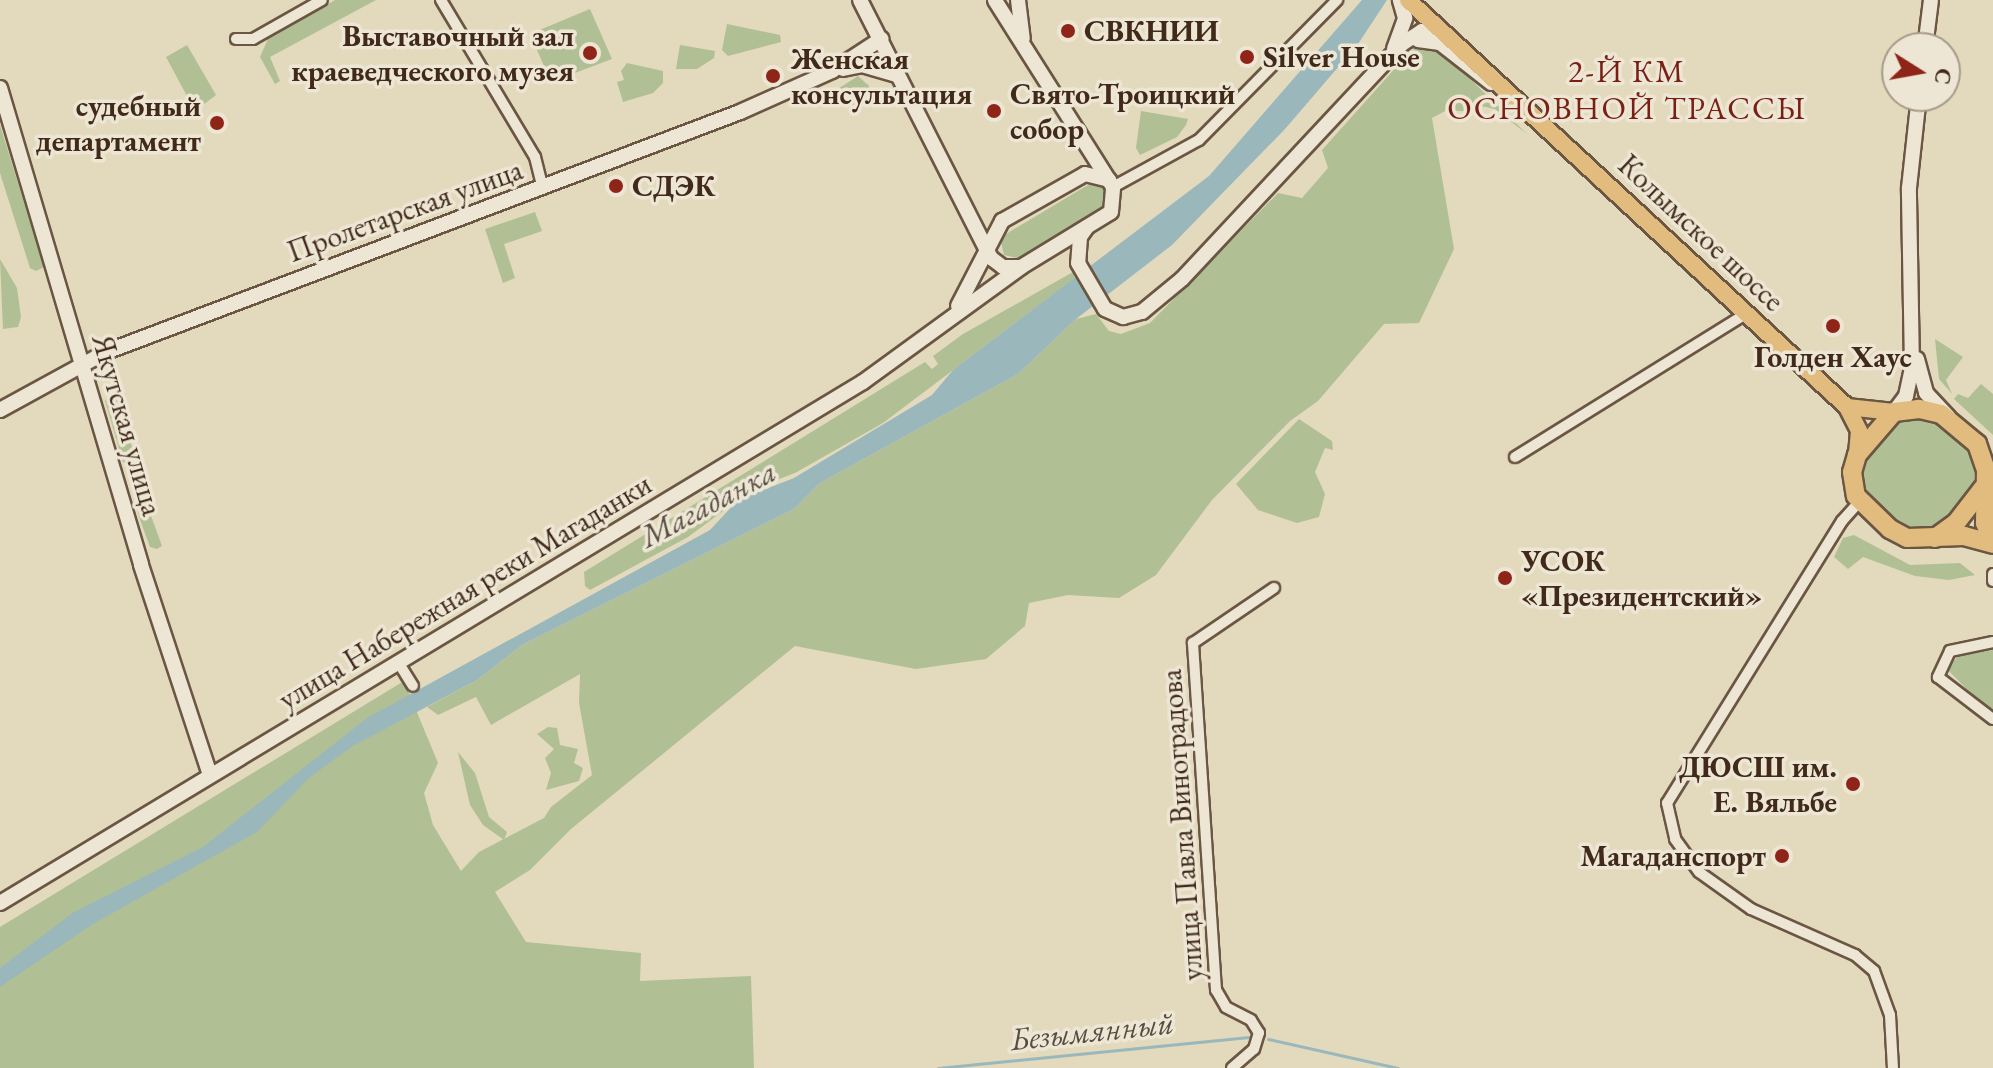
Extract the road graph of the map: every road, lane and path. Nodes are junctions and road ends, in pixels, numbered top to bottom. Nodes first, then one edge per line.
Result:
1 (322, 0) edge
2 (441, 0) edge
3 (860, 0) edge
4 (995, 0) edge
5 (1018, 0) edge
6 (1337, 0) edge
7 (1931, 0) edge
8 (1404, 2) edge
9 (1927, 32) edge
10 (1446, 34) junction
11 (236, 39) dead end
12 (881, 39) junction
13 (1023, 44) junction
14 (1388, 60) junction
15 (832, 71) junction
16 (896, 75) junction
17 (0, 88) edge
18 (1511, 94) junction
19 (1917, 112) edge
20 (1086, 146) junction
21 (1076, 178) junction
22 (1111, 184) junction
23 (543, 188) junction
24 (969, 209) junction
25 (1002, 221) junction
26 (1088, 227) junction
27 (988, 253) junction
28 (1027, 263) junction
29 (1078, 263) junction
30 (1746, 314) junction
31 (951, 316) junction
32 (1912, 348) junction
33 (82, 362) junction
34 (1847, 407) junction
35 (0, 410) edge
36 (1894, 412) junction
37 (1951, 419) junction
38 (1973, 440) junction
39 (1857, 455) junction
40 (1993, 456) edge
41 (1515, 457) dead end
42 (1985, 488) edge
43 (1860, 501) junction
44 (1929, 539) junction
45 (1993, 542) edge
46 (1993, 574) edge
47 (1993, 581) edge
48 (1274, 588) dead end
49 (1993, 642) edge
50 (398, 662) junction
51 (413, 686) dead end
52 (1993, 719) edge
53 (210, 775) junction
54 (0, 903) edge
55 (1232, 1068) edge
56 (1893, 1068) edge

1 - 11 street
2 - 23 street
3 - 12 street
4 - 13 street
5 - 13 street
6 - 22 street
7 - 9 street
8 - 10 main road, Колымское шоссе
8 - 14 street
10 - 14 street
10 - 18 main road, Колымское шоссе
12 - 15 street, Пролетарская улица
12 - 16 street
13 - 20 street
14 - 18 street
14 - 29 street
15 - 16 street, Пролетарская улица
15 - 23 street, Пролетарская улица
16 - 24 street
17 - 33 street, Якутская улица
18 - 30 main road, Колымское шоссе
19 - 32 street
20 - 21 street
20 - 22 street
21 - 22 street
21 - 25 street
22 - 26 street, улица Набережная реки Магаданки
23 - 33 street, Пролетарская улица
24 - 25 street
24 - 27 street
25 - 27 street, улица Набережная реки Магаданки
26 - 28 street, улица Набережная реки Магаданки
26 - 29 street
27 - 28 street
27 - 31 street, улица Набережная реки Магаданки
28 - 29 street
28 - 31 street, улица Набережная реки Магаданки
30 - 34 main road, Колымское шоссе
30 - 41 street
31 - 50 street, улица Набережная реки Магаданки
32 - 36 street
32 - 37 street
33 - 35 street, Пролетарская улица
33 - 53 street, Якутская улица
34 - 36 main road
34 - 39 main road
36 - 37 highway
36 - 39 highway
37 - 38 highway
38 - 40 street
38 - 42 highway
39 - 43 highway
42 - 44 highway
42 - 45 highway
43 - 44 highway
43 - 56 street
44 - 45 highway
46 - 47 street
48 - 55 street, улица Павла Виноградова
49 - 52 street
50 - 51 street
50 - 53 street, улица Набережная реки Магаданки
53 - 54 street, улица Набережная реки Магаданки

